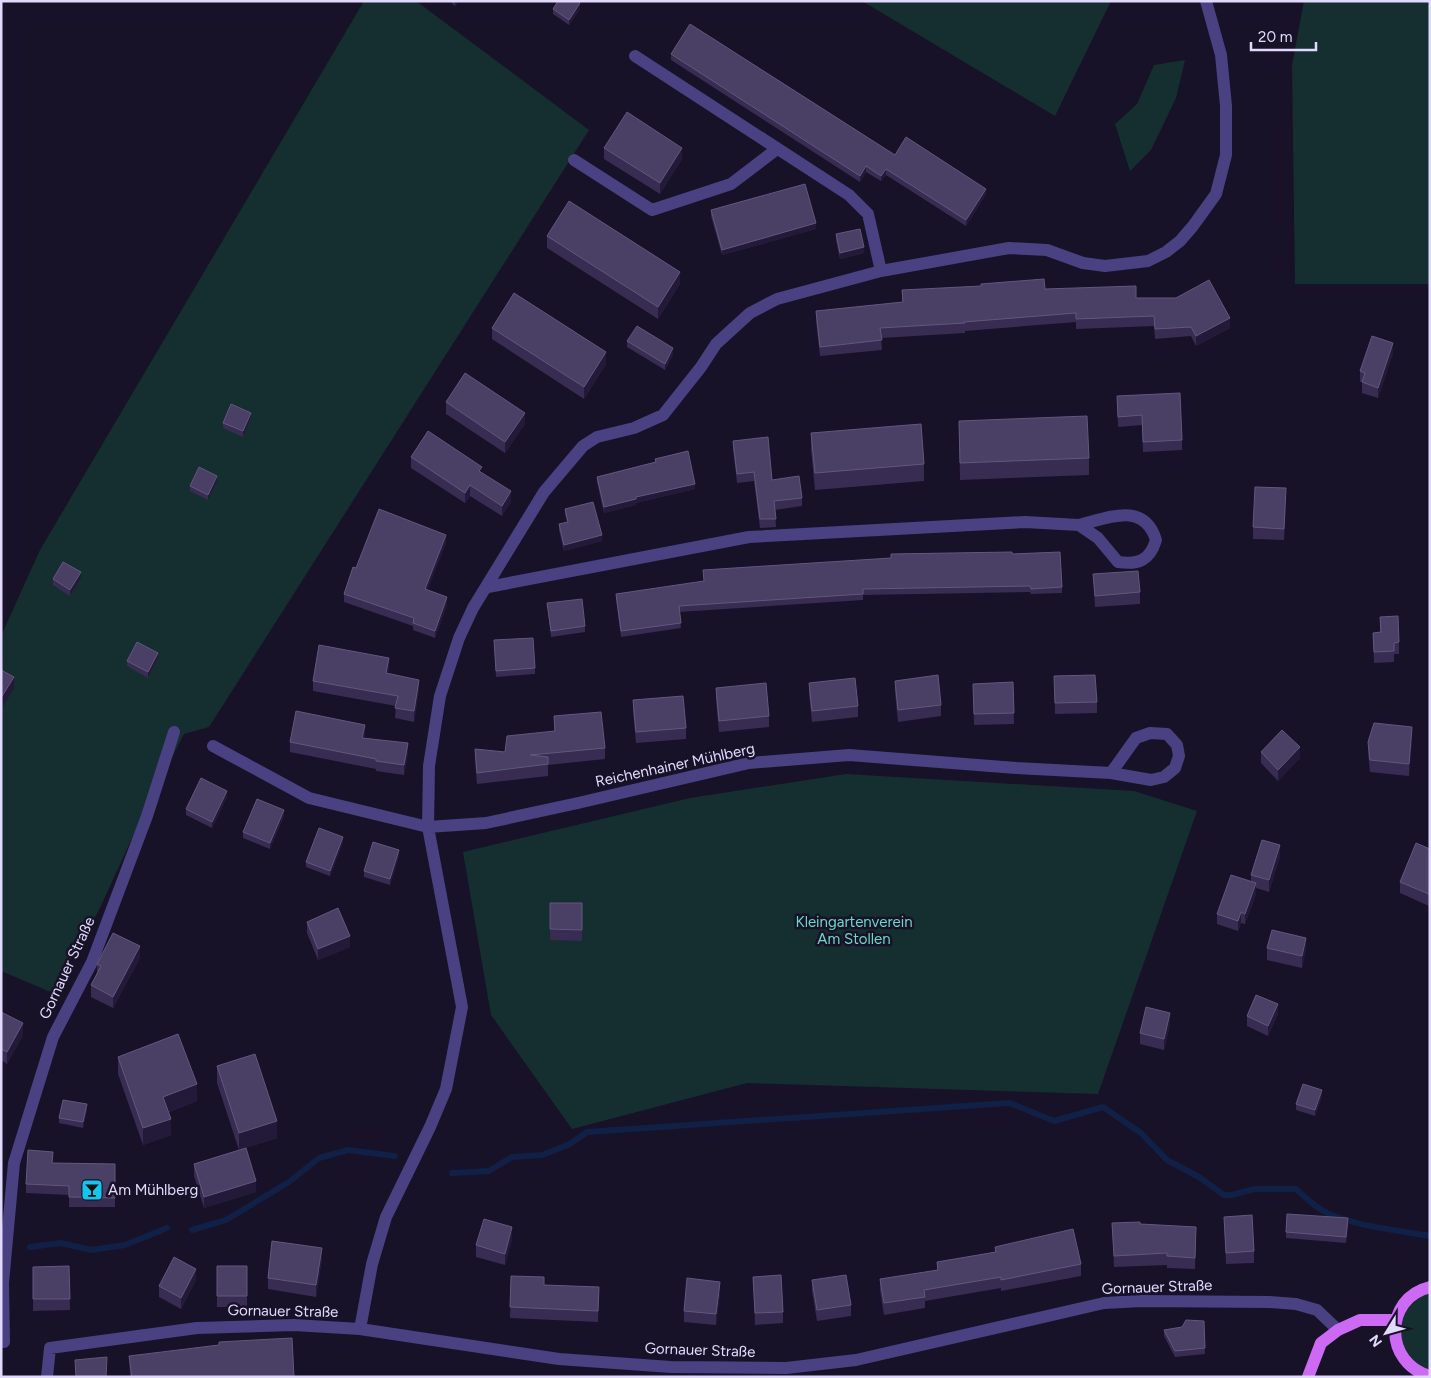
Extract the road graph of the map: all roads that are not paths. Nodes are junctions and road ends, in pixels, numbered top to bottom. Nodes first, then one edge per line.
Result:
1 (1206, 1) edge
2 (635, 56) dead end
3 (777, 149) junction
4 (574, 160) dead end
5 (881, 271) junction
6 (1079, 525) junction
7 (488, 587) junction
8 (174, 732) dead end
9 (213, 746) dead end
10 (1111, 773) junction
11 (428, 827) junction
12 (1430, 1287) edge
13 (1396, 1320) junction
14 (360, 1330) junction
15 (1338, 1330) junction
16 (4, 1342) dead end
17 (1425, 1376) edge
18 (47, 1377) edge
19 (1308, 1377) edge

1 - 5 street
2 - 3 street
3 - 4 street
3 - 5 street
5 - 7 street
6 - 6 street
6 - 7 street
7 - 11 street
8 - 16 street, Gornauer Straße
9 - 11 street, Reichenhainer Mühlberg
10 - 10 street, Reichenhainer Mühlberg
10 - 11 street, Reichenhainer Mühlberg
11 - 14 street
12 - 13 main road
13 - 15 main road
13 - 17 main road
14 - 15 street, Gornauer Straße
14 - 18 street, Gornauer Straße
15 - 19 main road

